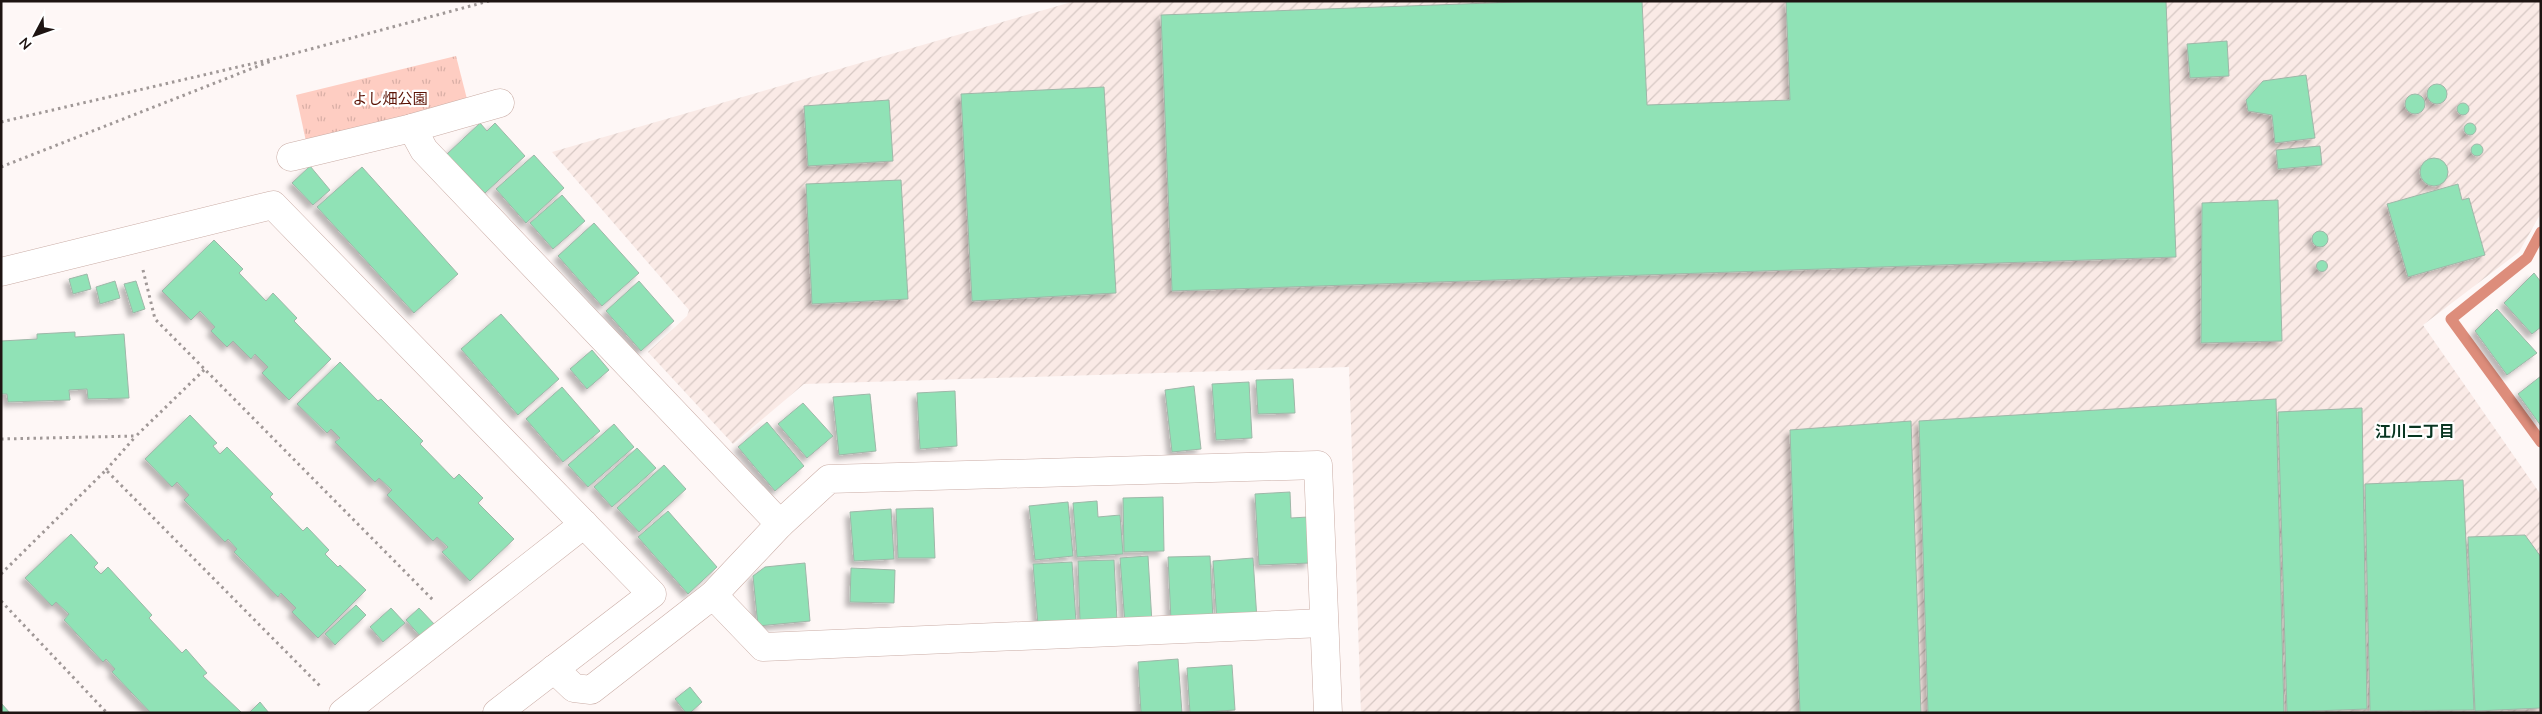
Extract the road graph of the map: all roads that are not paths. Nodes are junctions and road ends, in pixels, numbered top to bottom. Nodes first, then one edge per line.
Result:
1 (500, 103) dead end
2 (412, 128) junction
3 (291, 157) dead end
4 (1, 272) edge
5 (584, 524) junction
6 (780, 524) junction
7 (713, 595) junction
8 (1324, 623) junction
9 (554, 669) junction
10 (344, 712) edge
11 (497, 713) edge
12 (1328, 713) edge

1 - 2 street
2 - 3 street
2 - 6 street
4 - 5 street
5 - 9 street
5 - 10 street
6 - 7 street
6 - 8 street
7 - 8 street
7 - 9 street
8 - 12 street
9 - 11 street

